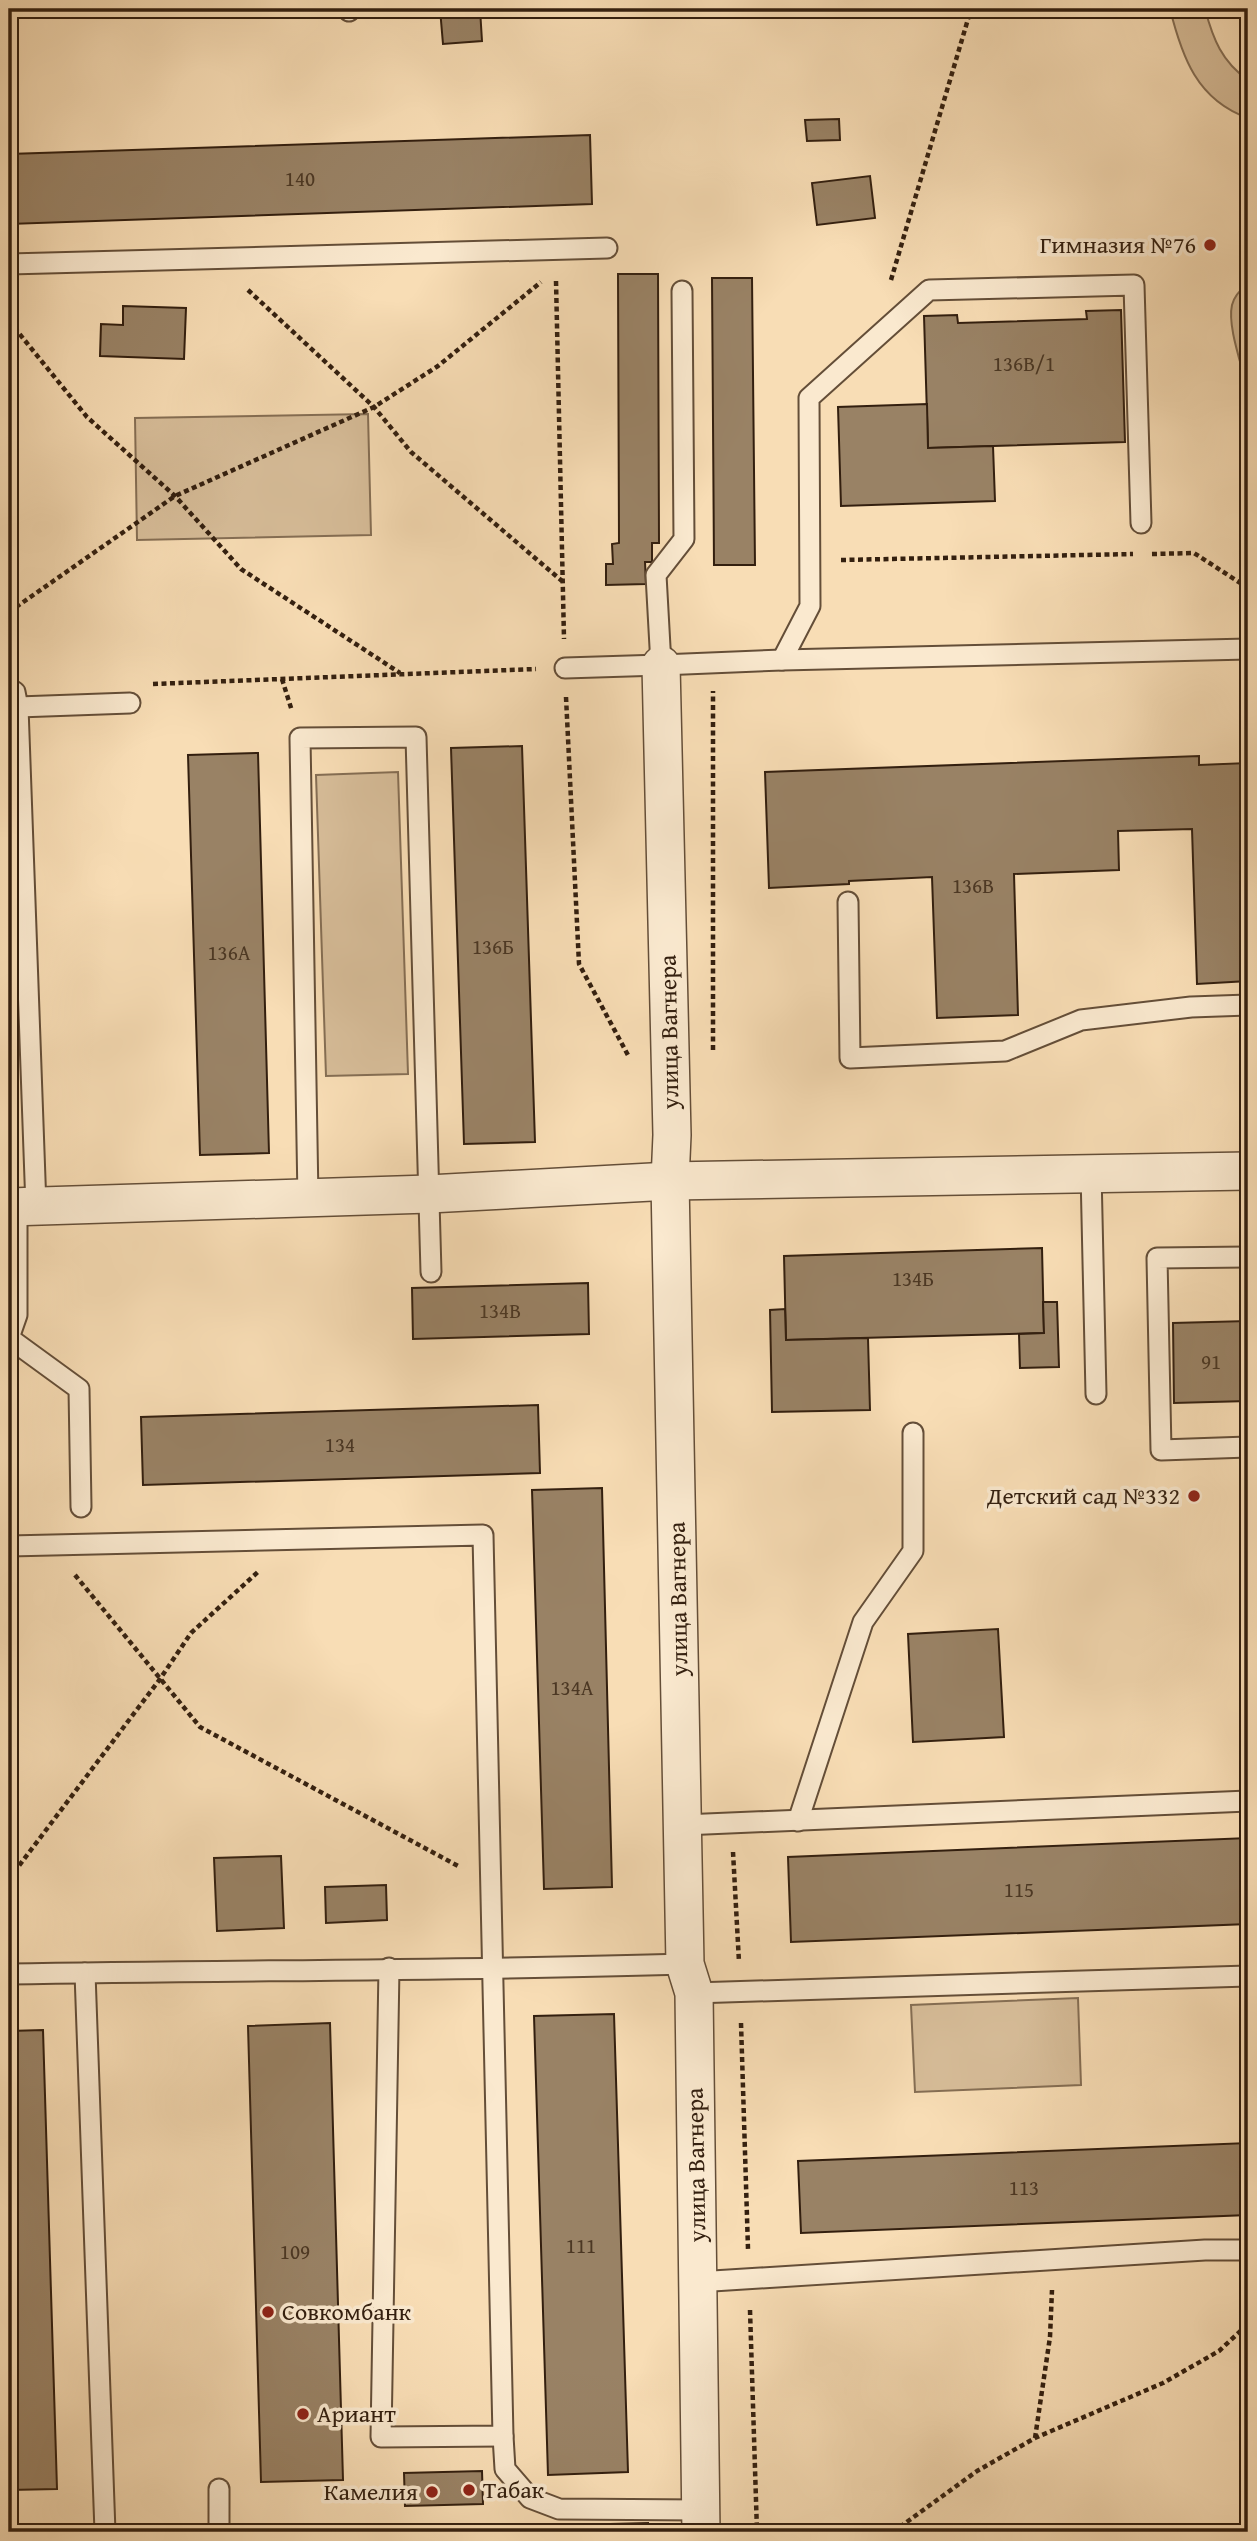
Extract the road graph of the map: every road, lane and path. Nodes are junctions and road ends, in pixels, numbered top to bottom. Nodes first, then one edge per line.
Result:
1 (607, 248) dead end
2 (214, 258) junction
3 (9, 264) edge
4 (545, 279) dead end
5 (682, 291) dead end
6 (9, 321) edge
7 (374, 407) junction
8 (174, 496) junction
9 (1141, 523) dead end
10 (810, 560) junction
11 (562, 581) dead end
12 (1248, 588) edge
13 (9, 612) edge
14 (1248, 649) edge
15 (782, 660) junction
16 (713, 663) junction
17 (661, 665) junction
18 (565, 668) joint
19 (400, 673) junction
20 (9, 688) edge
21 (130, 703) joint
22 (18, 707) junction
23 (848, 902) dead end
24 (1248, 1005) edge
25 (713, 1055) dead end
26 (1248, 1171) edge
27 (1091, 1172) junction
28 (670, 1181) junction
29 (429, 1194) junction
30 (308, 1198) junction
31 (20, 1207) edge
32 (1248, 1257) edge
33 (431, 1272) dead end
34 (9, 1338) edge
35 (1096, 1394) dead end
36 (913, 1433) dead end
37 (1248, 1447) edge
38 (81, 1507) dead end
39 (293, 1539) junction
40 (9, 1546) edge
41 (50, 1546) junction
42 (160, 1679) junction
43 (1248, 1801) edge
44 (798, 1821) junction
45 (724, 1824) junction
46 (683, 1825) junction
47 (9, 1879) edge
48 (491, 1884) junction
49 (389, 1969) junction
50 (492, 1970) junction
51 (85, 1973) junction
52 (9, 1974) edge
53 (1248, 1976) edge
54 (690, 1978) junction
55 (740, 1992) junction
56 (1248, 2250) edge
57 (1053, 2260) junction
58 (749, 2278) junction
59 (697, 2282) junction
60 (1248, 2324) edge
61 (503, 2436) junction
62 (1035, 2438) junction
63 (219, 2489) dead end
64 (701, 2521) edge
65 (105, 2532) edge
66 (219, 2532) edge
67 (757, 2532) edge
68 (893, 2532) edge

1 - 2 lane
2 - 3 lane
2 - 7 path
4 - 7 path
5 - 17 lane
6 - 8 path
7 - 8 path
7 - 11 path
8 - 13 path
8 - 19 path
9 - 10 lane
10 - 12 path
10 - 15 lane
14 - 15 lane
15 - 16 lane
16 - 17 lane
16 - 25 path
17 - 18 lane
17 - 28 street, улица Вагнера
18 - 19 path
19 - 21 path
20 - 22 lane
21 - 22 lane
22 - 31 lane
23 - 24 lane
26 - 27 street
27 - 28 street
27 - 35 lane
28 - 29 street
28 - 46 street, улица Вагнера
29 - 30 street
29 - 30 lane
29 - 33 lane
30 - 31 street
31 - 34 lane
32 - 37 lane
34 - 38 lane
36 - 44 lane
39 - 41 lane
39 - 42 path
39 - 48 lane
40 - 41 lane
41 - 42 path
42 - 47 path
42 - 48 path
43 - 44 lane
44 - 45 lane
45 - 46 lane
45 - 55 path
46 - 54 street, улица Вагнера
48 - 50 lane
49 - 50 lane
49 - 51 lane
49 - 61 lane
50 - 54 lane
50 - 61 lane
51 - 52 lane
51 - 65 lane
53 - 55 lane
54 - 55 lane
54 - 59 street, улица Вагнера
55 - 58 path
56 - 57 lane
57 - 58 lane
57 - 62 path
58 - 59 lane
58 - 67 path
59 - 64 street, улица Вагнера
60 - 62 path
61 - 64 lane
62 - 68 path
63 - 66 lane

